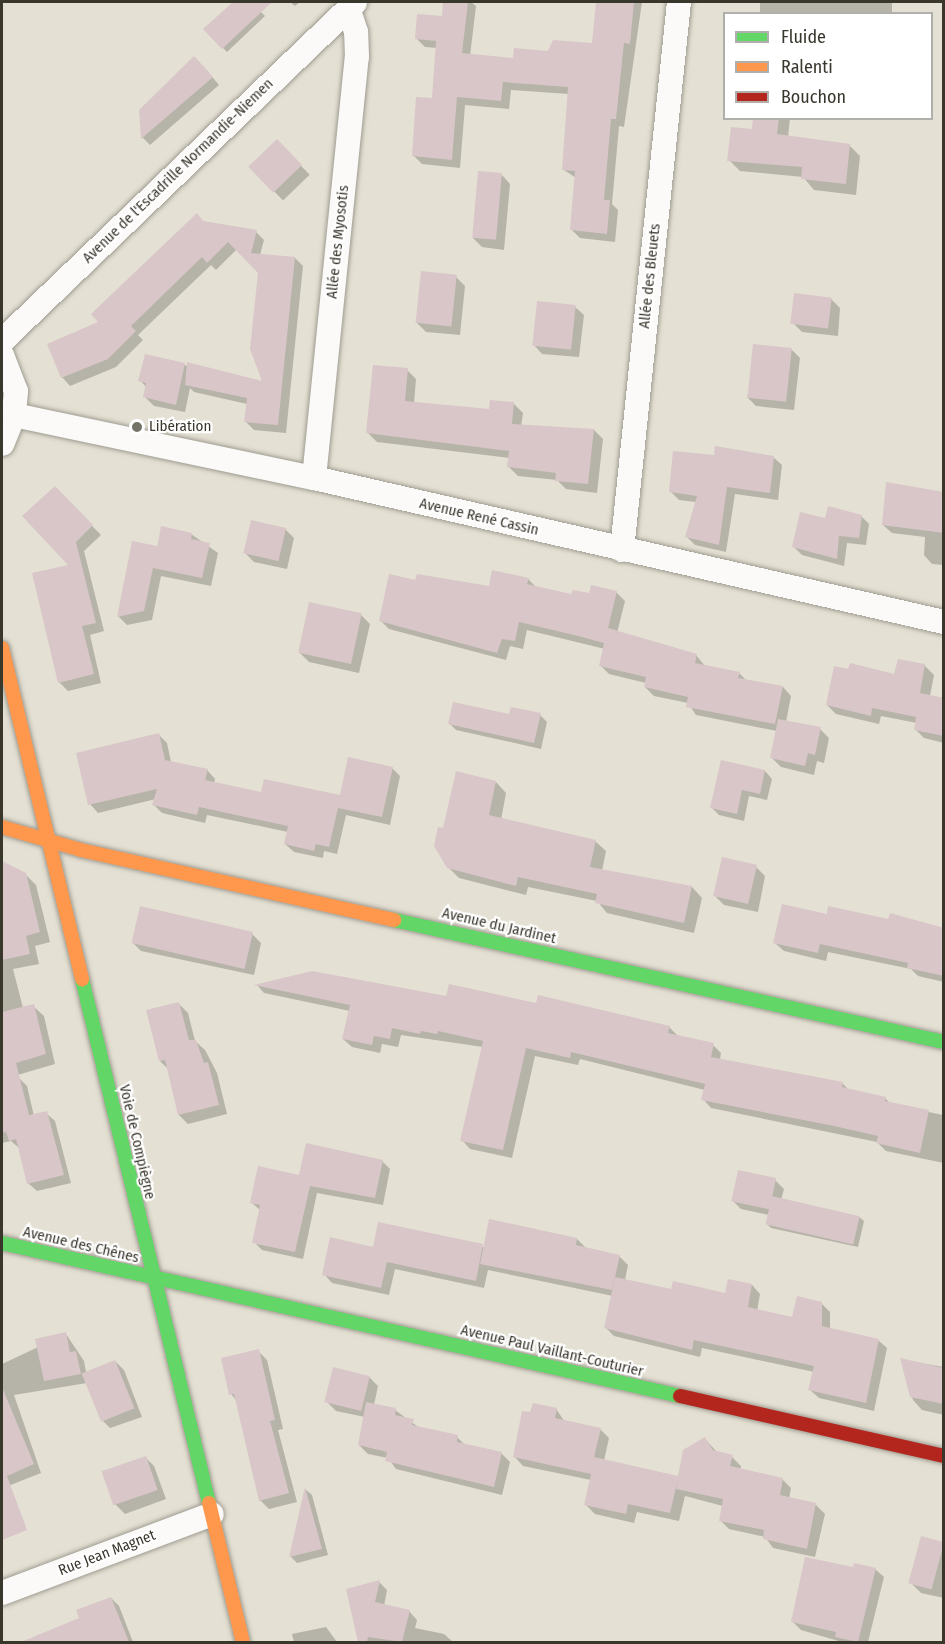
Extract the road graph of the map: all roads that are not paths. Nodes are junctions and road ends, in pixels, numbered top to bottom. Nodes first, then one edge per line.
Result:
1 (679, 2) edge
2 (352, 5) edge
3 (2, 341) edge
4 (2, 355) edge
5 (14, 415) junction
6 (2, 444) edge
7 (314, 478) junction
8 (622, 550) junction
9 (944, 622) edge
10 (2, 648) edge
11 (2, 826) edge
12 (47, 839) junction
13 (944, 1042) edge
14 (2, 1243) edge
15 (153, 1279) junction
16 (944, 1455) edge
17 (212, 1514) junction
18 (2, 1593) edge
19 (243, 1642) edge

1 - 8 street, Allée des Bleuets
2 - 3 street, Avenue de l'Escadrille Normandie-Niemen
2 - 7 street, Allée des Myosotis
4 - 5 street
5 - 6 street
5 - 7 street, Avenue René Cassin
7 - 8 street, Avenue René Cassin
8 - 9 street, Avenue René Cassin
10 - 12 street, Voie de Compiègne
11 - 12 street, Avenue du Jardinet
12 - 13 street, Avenue du Jardinet
12 - 15 street, Voie de Compiègne
14 - 15 street, Avenue des Chênes
15 - 16 street, Avenue Paul Vaillant-Couturier
15 - 17 street, Voie de Compiègne
17 - 18 street, Rue Jean Magnet
17 - 19 street, Voie de Compiègne

